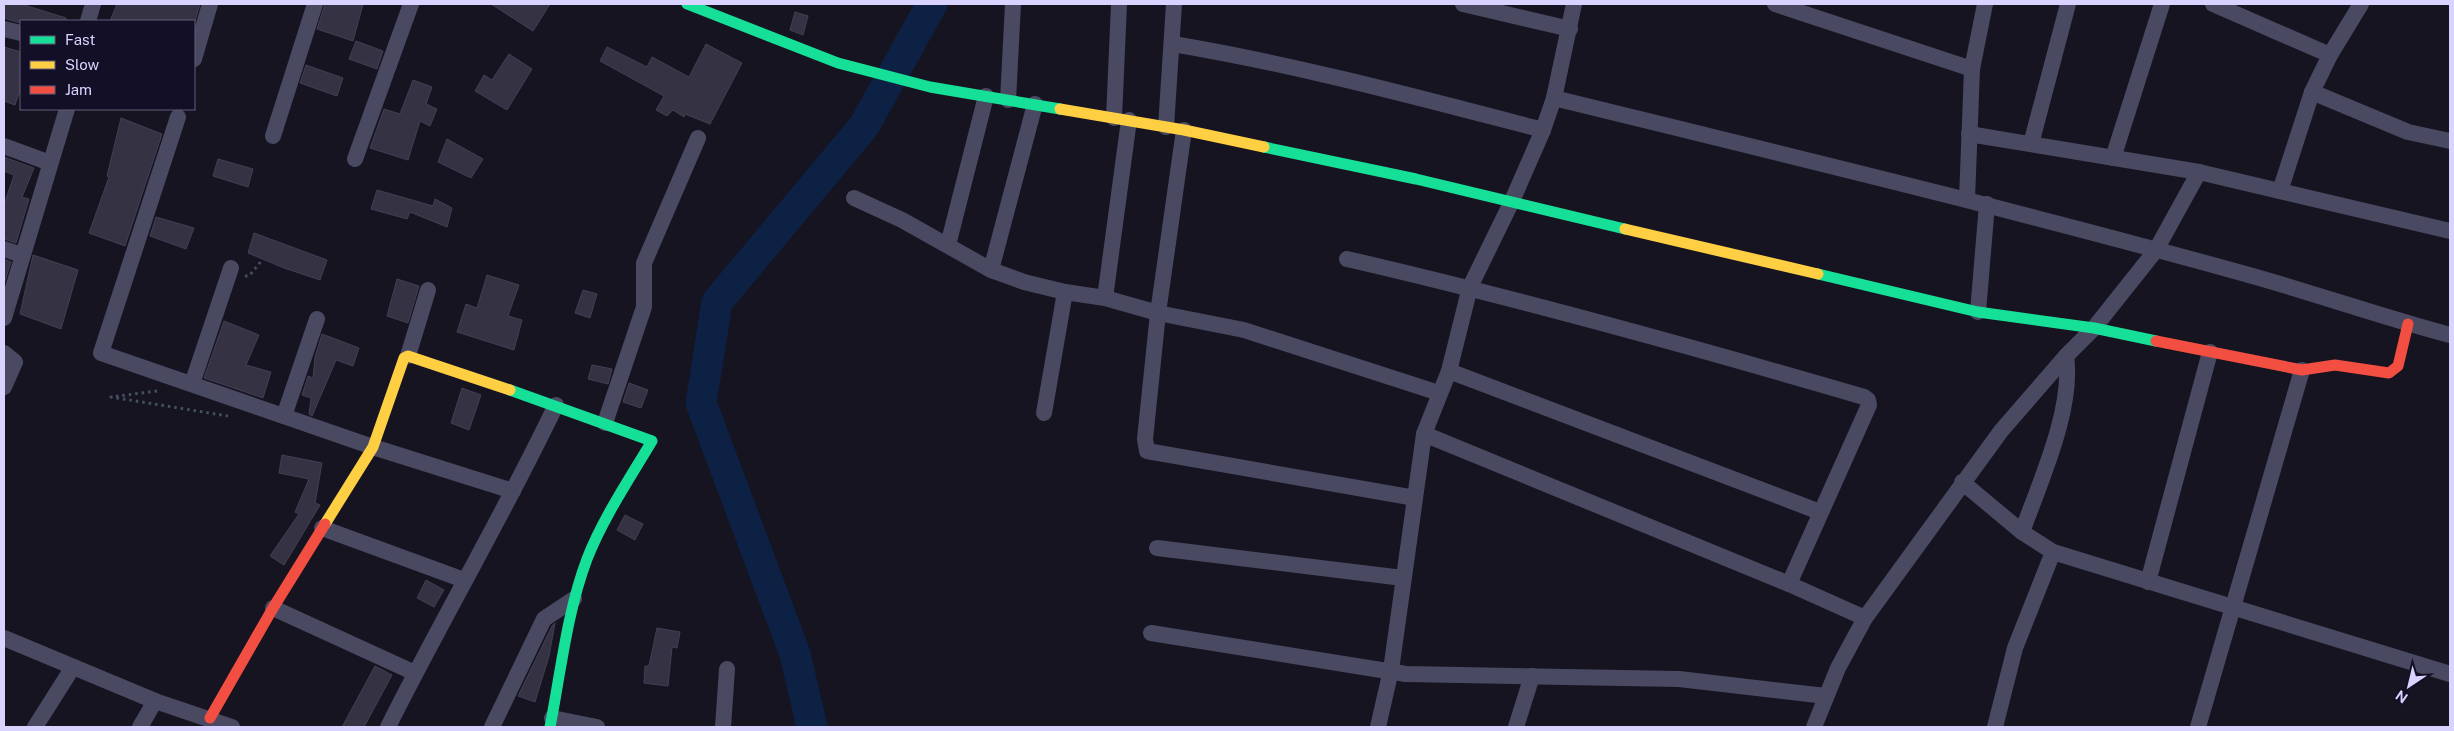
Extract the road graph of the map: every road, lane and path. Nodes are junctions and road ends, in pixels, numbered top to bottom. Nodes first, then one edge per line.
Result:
1 (93, 4) edge
2 (210, 4) edge
3 (315, 4) edge
4 (412, 4) edge
5 (687, 4) edge
6 (1013, 4) edge
7 (1119, 4) edge
8 (1174, 4) edge
9 (1463, 4) edge
10 (1574, 4) edge
11 (1775, 4) edge
12 (1985, 4) edge
13 (2068, 4) edge
14 (2162, 4) edge
15 (2213, 4) edge
16 (2362, 4) edge
17 (88, 20) edge
18 (4, 29) edge
19 (1570, 29) junction
20 (20, 33) edge
21 (1173, 44) junction
22 (2330, 55) junction
23 (195, 56) edge
24 (1972, 69) junction
25 (2312, 92) junction
26 (986, 96) junction
27 (1554, 98) junction
28 (1008, 100) junction
29 (1035, 104) junction
30 (67, 110) edge
31 (178, 117) dead end
32 (1121, 119) junction
33 (1166, 126) junction
34 (1184, 130) junction
35 (1543, 130) junction
36 (1969, 134) junction
37 (273, 136) dead end
38 (698, 138) dead end
39 (2450, 141) edge
40 (2031, 144) junction
41 (4, 146) edge
42 (2113, 158) junction
43 (356, 159) dead end
44 (50, 163) junction
45 (2199, 172) junction
46 (2280, 191) junction
47 (854, 198) dead end
48 (1967, 200) junction
49 (1512, 201) junction
50 (1987, 204) junction
51 (2450, 231) edge
52 (948, 245) junction
53 (4, 249) edge
54 (2156, 250) junction
55 (22, 255) junction
56 (1347, 259) dead end
57 (231, 268) dead end
58 (991, 270) junction
59 (1470, 287) junction
60 (428, 290) dead end
61 (1065, 292) junction
62 (1104, 298) junction
63 (1978, 312) junction
64 (1158, 313) junction
65 (4, 318) edge
66 (317, 319) dead end
67 (2408, 324) junction
68 (2094, 328) junction
69 (2450, 335) edge
70 (4, 352) edge
71 (2210, 352) junction
72 (408, 356) junction
73 (2066, 356) junction
74 (2302, 370) junction
75 (1449, 371) junction
76 (192, 384) junction
77 (4, 387) edge
78 (164, 390) dead end
79 (1439, 393) junction
80 (556, 405) junction
81 (1044, 414) dead end
82 (284, 416) junction
83 (234, 417) dead end
84 (605, 423) junction
85 (1424, 434) junction
86 (372, 446) junction
87 (1962, 482) junction
88 (513, 491) junction
89 (1415, 498) junction
90 (1820, 512) junction
91 (322, 528) junction
92 (2022, 532) junction
93 (1157, 548) dead end
94 (2053, 552) junction
95 (1403, 578) junction
96 (464, 580) junction
97 (2148, 582) junction
98 (1789, 584) junction
99 (574, 599) junction
100 (273, 608) junction
101 (2234, 608) junction
102 (1865, 618) junction
103 (1151, 632) dead end
104 (4, 638) edge
105 (73, 667) junction
106 (727, 669) dead end
107 (1392, 670) junction
108 (2450, 671) edge
109 (415, 673) junction
110 (1532, 676) junction
111 (1826, 696) junction
112 (155, 701) junction
113 (210, 718) junction
114 (551, 722) edge
115 (2204, 725) edge
116 (35, 727) edge
117 (140, 727) edge
118 (232, 727) edge
119 (388, 727) edge
120 (493, 727) edge
121 (597, 727) edge
122 (723, 727) edge
123 (1378, 727) edge
124 (1516, 727) edge
125 (1814, 727) edge
126 (1995, 727) edge

1 - 17 street
2 - 23 street
3 - 37 street
4 - 43 street
5 - 26 street
6 - 28 street
7 - 32 street
8 - 21 street
9 - 19 street
10 - 19 street
11 - 24 street
12 - 24 street
13 - 40 street
14 - 42 street
15 - 22 street
16 - 22 street
18 - 20 street
19 - 27 street
21 - 33 street
21 - 35 street
22 - 25 street
24 - 36 street
25 - 39 street
25 - 46 street
26 - 28 street
26 - 52 street
27 - 35 street
27 - 48 street
28 - 29 street
29 - 32 street
29 - 58 street
30 - 44 street
31 - 76 street
32 - 33 street
32 - 62 street
33 - 34 street
34 - 49 street
34 - 64 street
35 - 49 street
36 - 40 street
36 - 48 street
38 - 84 street
40 - 42 street
41 - 44 street
42 - 45 street
44 - 55 street
45 - 46 street
45 - 54 street
46 - 51 street
47 - 52 street
48 - 50 street
49 - 59 street
49 - 63 street
50 - 54 street
50 - 63 street
52 - 58 street
53 - 55 street
54 - 67 street
54 - 68 street
55 - 65 street
56 - 59 street
57 - 76 street
58 - 61 street
59 - 75 street
59 - 90 street
60 - 72 street
61 - 62 street
61 - 81 street
62 - 64 street
63 - 68 street
64 - 79 street
64 - 89 street
66 - 82 street
67 - 69 street
67 - 74 street
68 - 71 street
68 - 73 street
70 - 77 street
71 - 74 street
71 - 97 street
72 - 80 street
72 - 86 street
73 - 87 street
73 - 92 street
74 - 101 street
75 - 79 street
75 - 90 street
76 - 82 street
78 - 83 path
79 - 85 street
80 - 84 street
80 - 88 street
82 - 86 street
84 - 99 street
85 - 89 street
85 - 98 street
86 - 88 street
86 - 91 street
87 - 92 street
87 - 102 street
88 - 96 street
89 - 95 street
90 - 98 street
91 - 96 street
91 - 100 street
92 - 94 street
93 - 95 street
94 - 97 street
94 - 126 street
95 - 107 street
96 - 109 street
97 - 101 street
98 - 102 street
99 - 114 street
99 - 120 street
100 - 109 street
100 - 113 street
101 - 108 street
101 - 115 street
102 - 111 street
103 - 107 street
104 - 105 street
105 - 112 street
105 - 116 street
106 - 122 street
107 - 110 street
107 - 123 street
109 - 119 street
110 - 111 street
110 - 124 street
111 - 125 street
112 - 113 street
112 - 117 street
113 - 118 street
114 - 121 street

